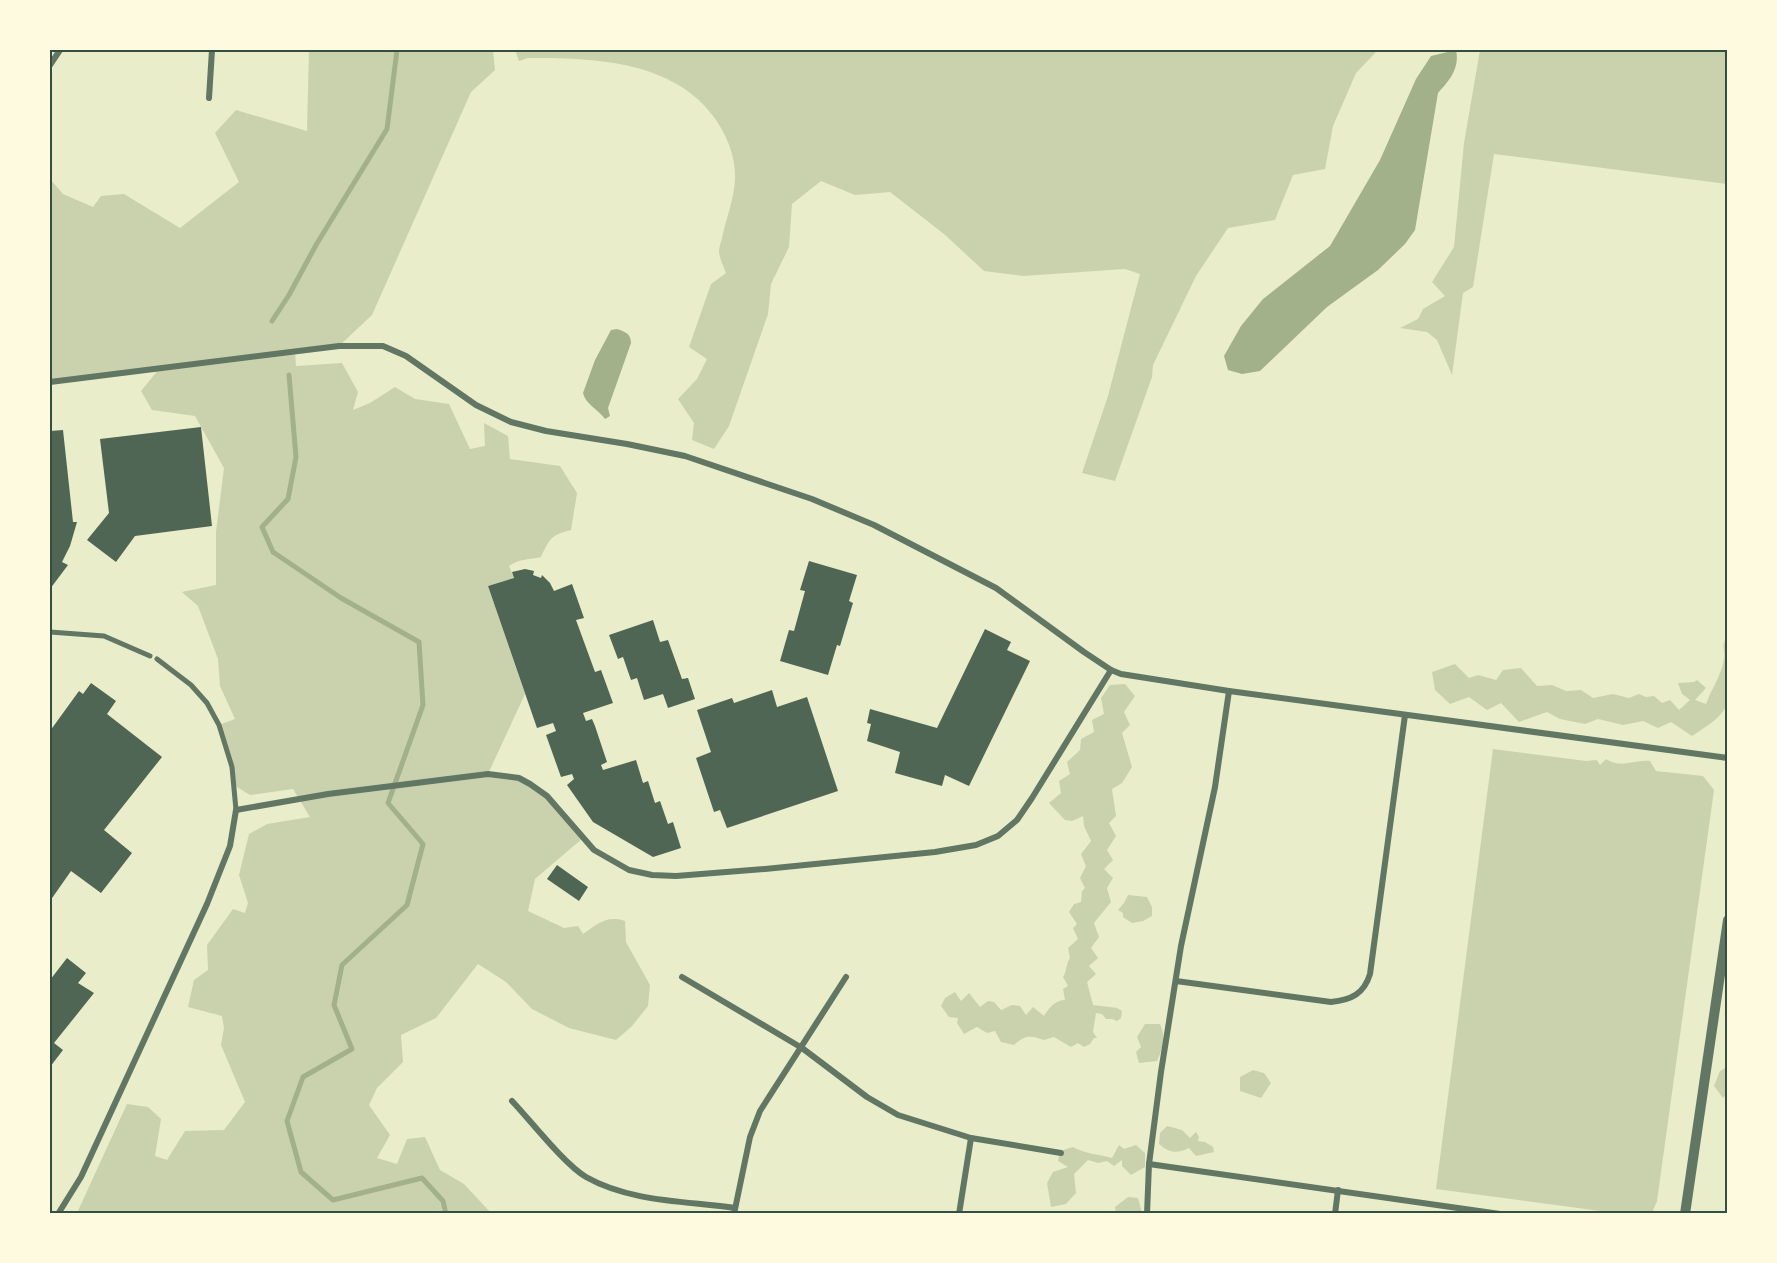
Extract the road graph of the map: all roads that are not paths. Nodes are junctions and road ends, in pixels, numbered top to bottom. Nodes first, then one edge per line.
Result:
1 (60, 50) edge
2 (212, 50) edge
3 (50, 65) edge
4 (209, 98) dead end
5 (50, 382) edge
6 (50, 632) edge
7 (150, 656) dead end
8 (157, 659) dead end
9 (1111, 670) junction
10 (1229, 691) junction
11 (1405, 715) junction
12 (1728, 758) edge
13 (236, 810) junction
14 (1728, 920) edge
15 (682, 977) dead end
16 (846, 977) dead end
17 (1176, 981) junction
18 (802, 1048) junction
19 (512, 1101) dead end
20 (970, 1138) junction
21 (1061, 1153) dead end
22 (1149, 1164) junction
23 (1338, 1190) junction
24 (735, 1211) edge
25 (58, 1214) edge
26 (959, 1214) edge
27 (1147, 1214) edge
28 (1335, 1214) edge
29 (1500, 1214) edge
30 (1686, 1214) edge

1 - 3 street
2 - 4 street
5 - 9 street
6 - 7 street
8 - 13 street
9 - 10 street
9 - 13 street
10 - 11 street
10 - 17 street
11 - 12 street
11 - 17 street
13 - 25 street
14 - 30 street
15 - 18 street
16 - 18 street
17 - 22 street
18 - 20 street
18 - 24 street
19 - 24 street
20 - 21 street
20 - 26 street
22 - 23 street
22 - 27 street
23 - 28 street
23 - 29 street

